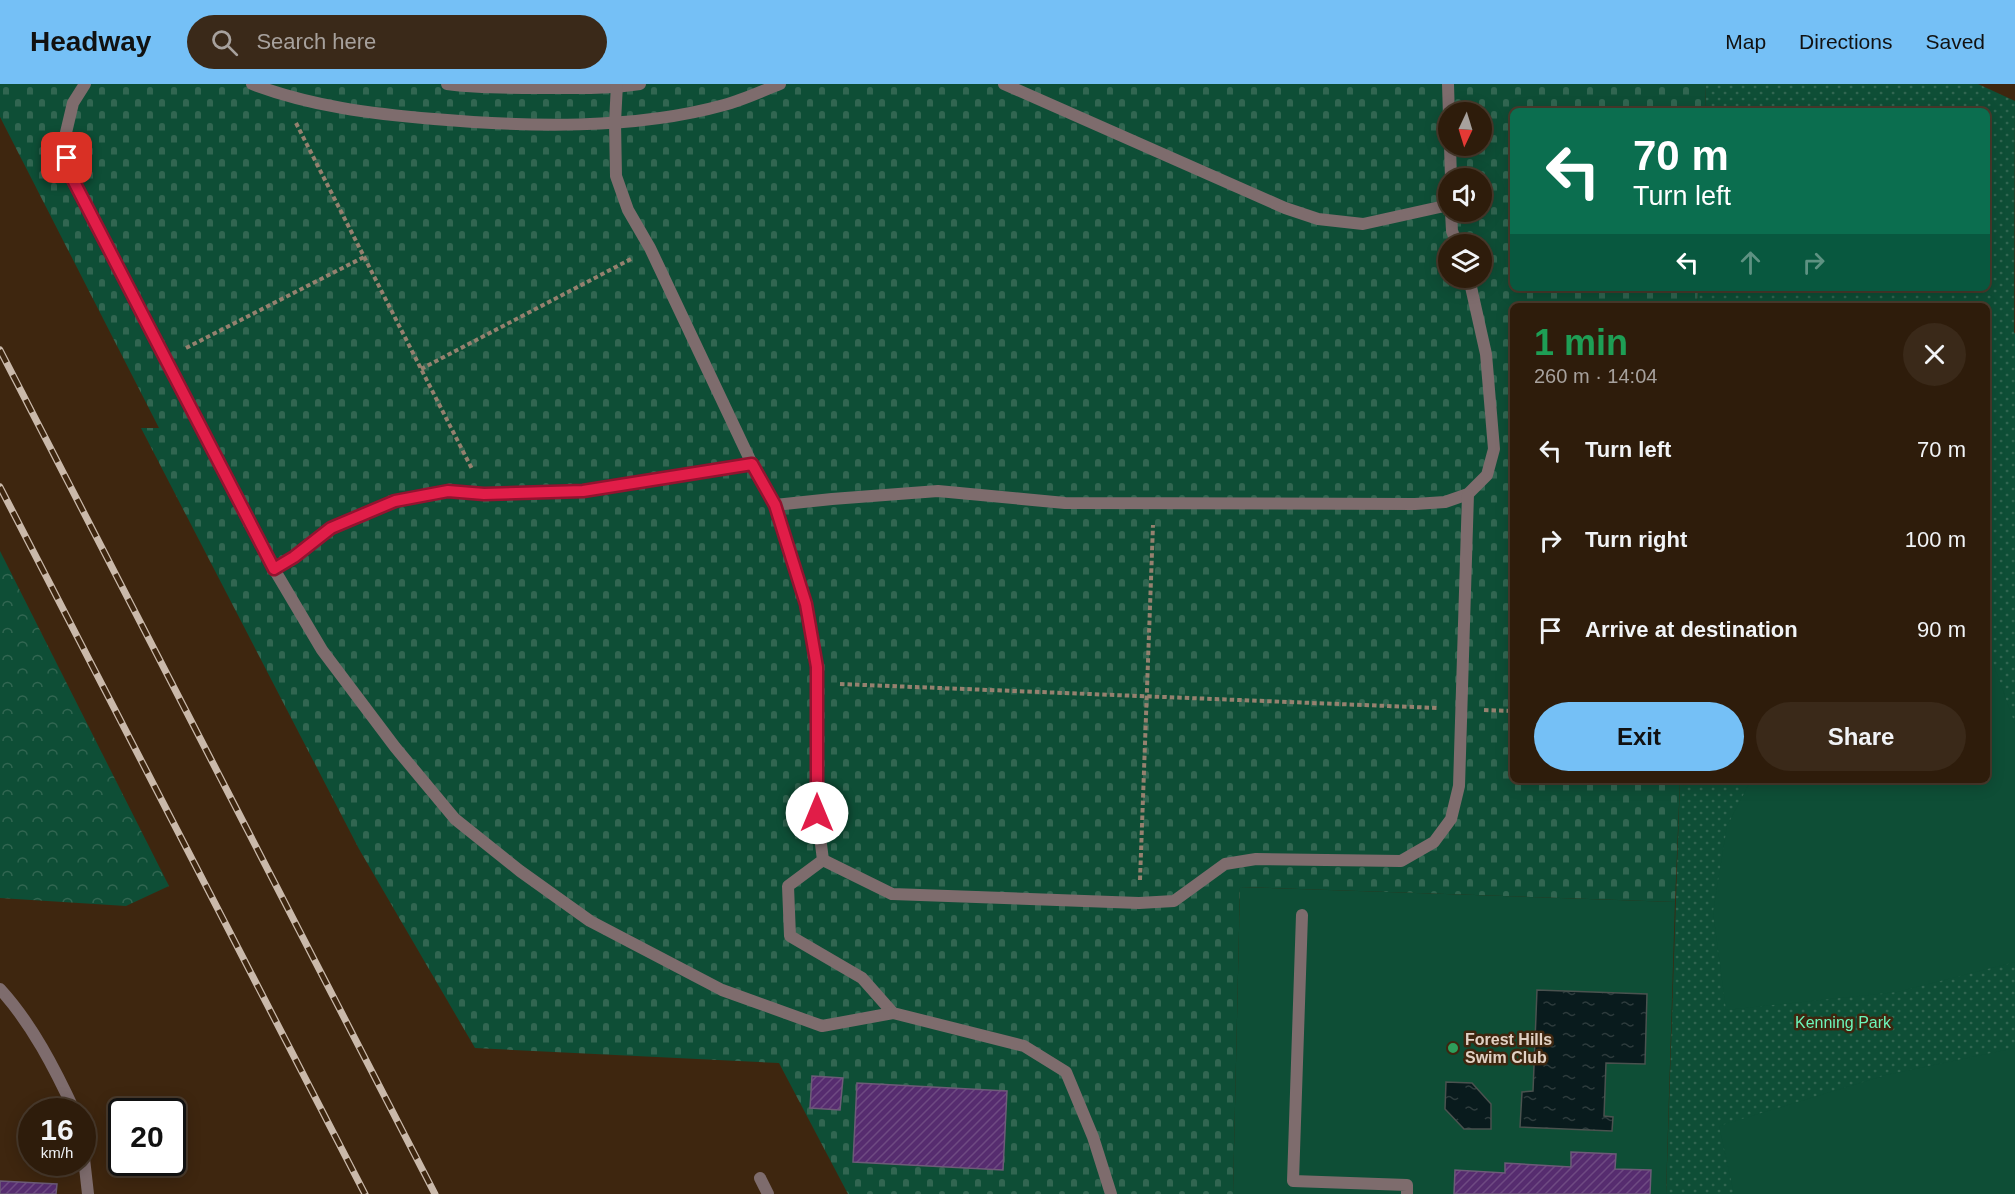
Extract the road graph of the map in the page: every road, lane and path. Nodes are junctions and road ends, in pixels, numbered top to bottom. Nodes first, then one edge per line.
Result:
1 (85, 84) edge
2 (252, 84) edge
3 (447, 84) edge
4 (640, 84) edge
5 (780, 84) edge
6 (1004, 84) edge
7 (1448, 84) edge
8 (617, 86) edge
9 (282, 95) junction
10 (1449, 102) edge
11 (615, 122) junction
12 (1438, 208) edge
13 (650, 248) junction
14 (364, 257) junction
15 (1471, 288) edge
16 (165, 358) junction
17 (421, 369) junction
18 (752, 464) junction
19 (484, 494) junction
20 (1468, 494) junction
21 (1154, 504) junction
22 (775, 505) junction
23 (274, 569) junction
24 (817, 684) junction
25 (1146, 697) junction
26 (1461, 709) junction
27 (1510, 711) edge
28 (823, 860) junction
29 (1139, 903) junction
30 (1302, 915) dead end
31 (0, 989) edge
32 (893, 1014) junction
33 (68, 1098) edge
34 (86, 1176) edge
35 (760, 1178) dead end
36 (88, 1194) edge
37 (768, 1194) edge
38 (1111, 1194) edge
39 (1407, 1194) edge

1 - 16 lane
2 - 9 lane
3 - 8 lane
4 - 8 lane
5 - 11 lane
6 - 12 lane
7 - 10 lane
8 - 11 lane
9 - 11 lane
9 - 14 path
11 - 13 lane
13 - 17 path
13 - 18 lane
14 - 16 path
14 - 17 path
15 - 20 lane
16 - 23 lane
17 - 19 path
18 - 19 lane
18 - 22 lane
19 - 23 lane
20 - 21 lane
20 - 26 lane
21 - 22 lane
21 - 25 path
22 - 24 lane
23 - 32 lane
24 - 25 path
24 - 28 lane
25 - 26 path
25 - 29 path
26 - 27 path
26 - 29 lane
28 - 29 lane
28 - 32 lane
30 - 39 lane
31 - 33 lane
32 - 38 lane
34 - 36 lane
35 - 37 lane

